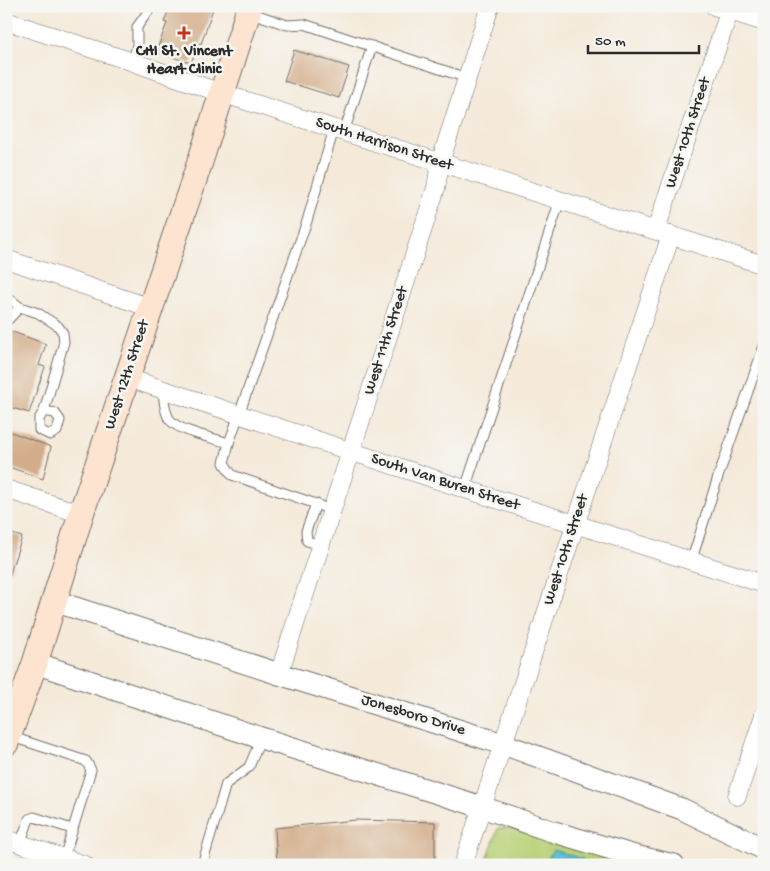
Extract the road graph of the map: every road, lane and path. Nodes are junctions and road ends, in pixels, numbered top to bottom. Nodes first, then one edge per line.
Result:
1 (152, 6) edge
2 (490, 6) edge
3 (725, 8) edge
4 (249, 9) edge
5 (6, 20) edge
6 (764, 22) edge
7 (372, 46) junction
8 (133, 62) junction
9 (467, 78) junction
10 (221, 93) junction
11 (339, 130) junction
12 (440, 163) junction
13 (560, 200) junction
14 (664, 232) junction
15 (6, 259) edge
16 (764, 265) edge
17 (6, 296) edge
18 (20, 307) junction
19 (151, 308) junction
20 (6, 322) edge
21 (764, 346) edge
22 (128, 378) junction
23 (163, 390) junction
24 (44, 410) dead end
25 (239, 415) junction
26 (229, 443) junction
27 (351, 452) junction
28 (6, 489) edge
29 (465, 489) junction
30 (324, 508) junction
31 (82, 514) junction
32 (576, 525) junction
33 (691, 562) junction
34 (764, 584) edge
35 (54, 601) junction
36 (35, 663) junction
37 (279, 674) junction
38 (764, 715) edge
39 (261, 738) junction
40 (8, 739) edge
41 (504, 744) junction
42 (737, 796) dead end
43 (482, 807) junction
44 (72, 829) junction
45 (13, 842) edge
46 (764, 849) edge
47 (64, 858) junction
48 (85, 865) edge
49 (202, 865) edge
50 (463, 865) edge
51 (674, 865) edge

1 - 8 lane
2 - 9 street, West 11th Street
3 - 6 street
3 - 14 street, West 10th Street
4 - 7 lane
4 - 10 main road, West 12th Street
5 - 8 street, South Harrison Street
7 - 9 lane
7 - 11 lane
8 - 10 street, South Harrison Street
9 - 12 street, West 11th Street
10 - 11 street, South Harrison Street
10 - 19 main road, West 12th Street
11 - 12 street, South Harrison Street
11 - 25 lane
12 - 13 street, South Harrison Street
12 - 27 street, West 11th Street
13 - 14 street, South Harrison Street
13 - 29 lane
14 - 16 street, South Harrison Street
14 - 32 street, West 10th Street
15 - 19 street
17 - 18 lane
18 - 20 lane
18 - 24 lane
19 - 22 main road, West 12th Street
21 - 33 lane
22 - 23 street, South Van Buren Street
22 - 31 main road, West 12th Street
23 - 25 street, South Van Buren Street
23 - 26 lane
25 - 26 lane
25 - 27 street, South Van Buren Street
26 - 30 lane
27 - 29 street, South Van Buren Street
27 - 30 street, West 11th Street
28 - 31 street
29 - 32 street, South Van Buren Street
30 - 37 street, West 11th Street
31 - 35 main road, West 12th Street
32 - 33 street, South Van Buren Street
32 - 41 street, West 10th Street
33 - 34 street, South Van Buren Street
35 - 36 main road, West 12th Street
35 - 37 street, Jonesboro Drive
36 - 39 street
36 - 40 main road, West 12th Street
37 - 41 street, Jonesboro Drive
38 - 42 street
39 - 43 street
39 - 49 lane
40 - 44 lane
41 - 43 street, West 10th Street
41 - 46 street, Jonesboro Drive
43 - 50 street, West 10th Street
43 - 51 street
44 - 45 lane
44 - 47 lane
45 - 47 street
47 - 48 street

